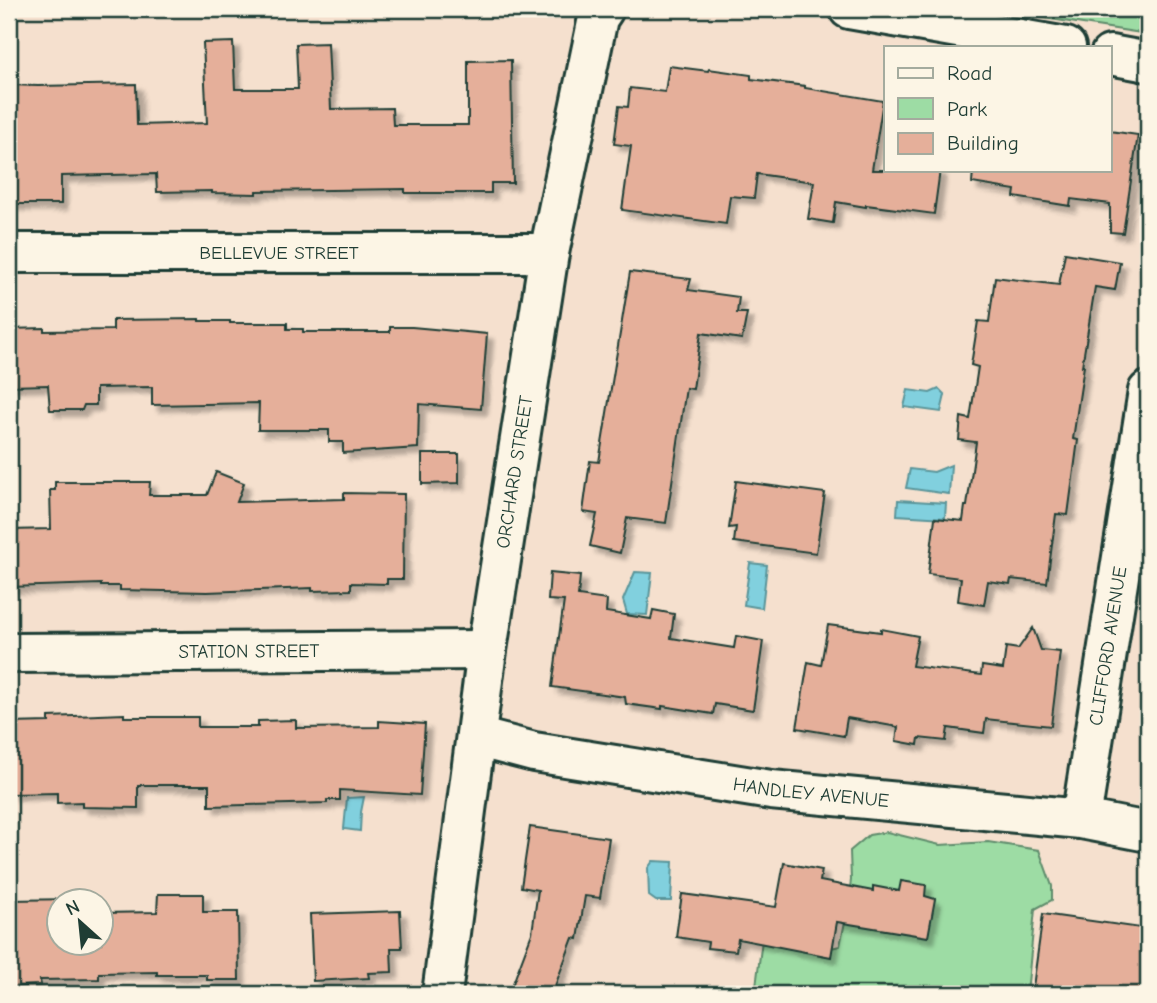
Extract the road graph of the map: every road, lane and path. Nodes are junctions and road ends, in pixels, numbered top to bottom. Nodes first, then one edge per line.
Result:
1 (604, 9) edge
2 (849, 9) edge
3 (1060, 46) edge
4 (1112, 55) edge
5 (1148, 62) edge
6 (9, 253) edge
7 (549, 253) junction
8 (1148, 391) edge
9 (488, 650) junction
10 (9, 653) edge
11 (476, 737) junction
12 (1081, 820) junction
13 (1148, 832) edge
14 (450, 941) junction
15 (442, 994) edge
16 (467, 994) edge

1 - 7 street, ORCHARD STREET
2 - 3 street
4 - 5 street
6 - 7 street, BELLEVUE STREET
7 - 9 street, ORCHARD STREET
8 - 12 street, CLIFFORD AVENUE
9 - 10 street, STATION STREET
9 - 11 street, ORCHARD STREET
11 - 12 street, HANDLEY AVENUE
11 - 14 street, ORCHARD STREET
12 - 13 street, HANDLEY AVENUE
14 - 15 street, ORCHARD STREET
14 - 16 street

